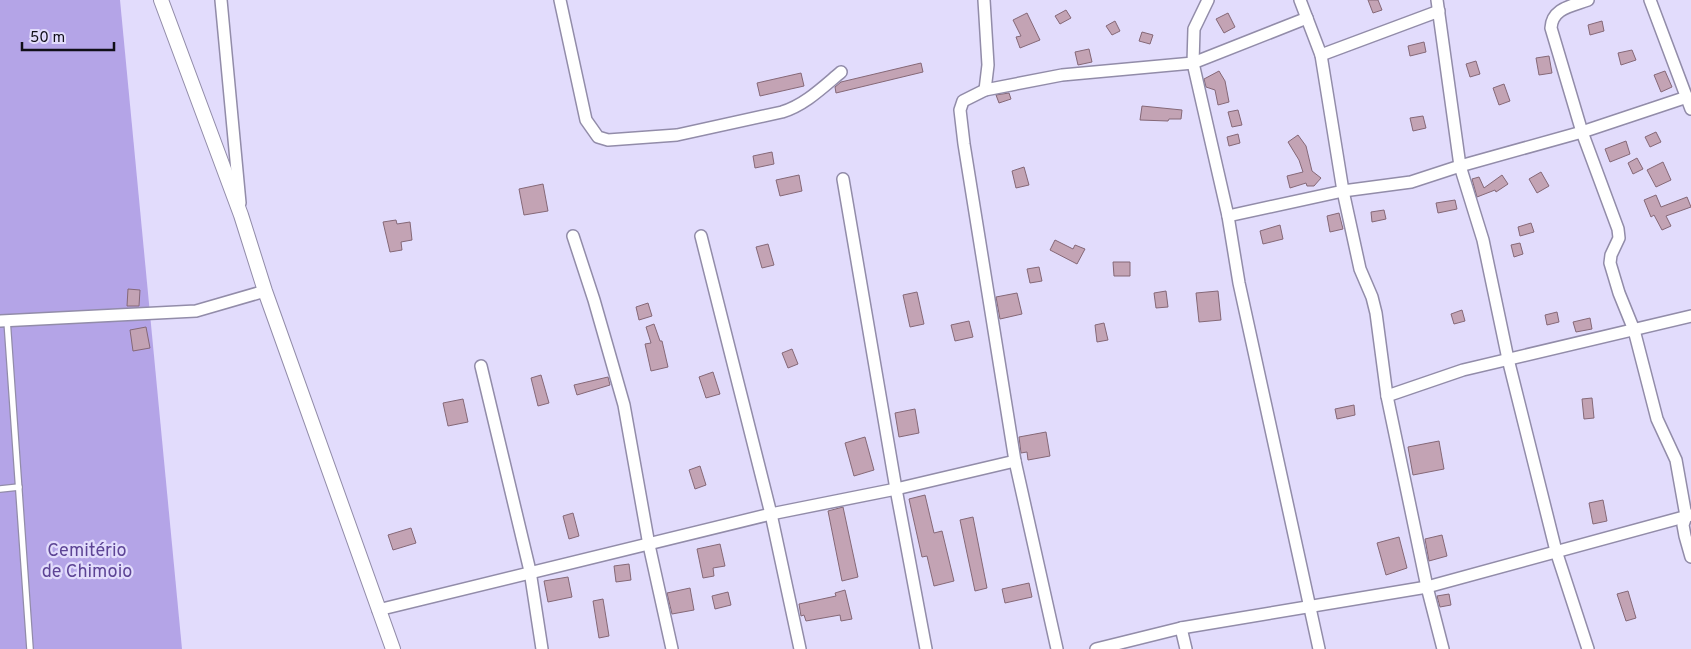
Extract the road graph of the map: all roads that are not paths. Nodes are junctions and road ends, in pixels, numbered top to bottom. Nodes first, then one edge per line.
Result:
1 (161, 0) edge
2 (221, 0) edge
3 (560, 0) edge
4 (984, 0) edge
5 (1208, 0) edge
6 (1300, 0) edge
7 (1588, 0) edge
8 (1650, 0) edge
9 (1570, 3) edge
10 (1438, 5) edge
11 (1307, 18) junction
12 (1321, 56) junction
13 (1193, 63) junction
14 (842, 72) dead end
15 (985, 90) junction
16 (1686, 97) junction
17 (1691, 109) edge
18 (1582, 132) junction
19 (1460, 166) junction
20 (843, 179) dead end
21 (1343, 191) junction
22 (241, 215) junction
23 (1228, 216) junction
24 (573, 236) dead end
25 (701, 236) dead end
26 (265, 291) junction
27 (1691, 316) edge
28 (4, 321) edge
29 (1634, 330) junction
30 (1508, 359) junction
31 (481, 366) dead end
32 (1387, 396) junction
33 (1015, 461) junction
34 (18, 487) junction
35 (0, 489) edge
36 (896, 489) junction
37 (771, 514) junction
38 (1689, 515) edge
39 (649, 545) junction
40 (1556, 551) junction
41 (1691, 557) edge
42 (530, 571) junction
43 (1426, 587) junction
44 (1310, 605) junction
45 (378, 610) junction
46 (1182, 628) junction
47 (30, 649) edge
48 (393, 649) edge
49 (542, 649) edge
50 (672, 649) edge
51 (800, 649) edge
52 (926, 649) edge
53 (1057, 649) edge
54 (1096, 649) edge
55 (1186, 649) edge
56 (1319, 649) edge
57 (1443, 649) edge
58 (1588, 649) edge

1 - 22 street
2 - 22 street
3 - 14 street
4 - 15 street
5 - 13 street
6 - 11 street
7 - 9 street
8 - 16 street
9 - 18 street
10 - 12 street
10 - 19 street
11 - 12 street
11 - 13 street
12 - 21 street
13 - 15 street
13 - 23 street
15 - 33 street
16 - 17 street
16 - 18 street
18 - 19 street
18 - 29 street
19 - 21 street
19 - 30 street
20 - 36 street
21 - 23 street
21 - 32 street
22 - 26 street
23 - 44 street
24 - 39 street
25 - 37 street
26 - 28 street
26 - 45 street
27 - 29 street
28 - 34 lane
29 - 30 street
29 - 38 street
30 - 32 street
30 - 40 street
31 - 42 street
32 - 43 street
33 - 36 street
33 - 53 street
34 - 35 lane
34 - 47 lane
36 - 37 street
36 - 52 street
37 - 39 street
37 - 51 street
38 - 40 street
38 - 41 street
39 - 42 street
39 - 50 street
40 - 43 street
40 - 58 street
42 - 45 street
42 - 49 street
43 - 44 street
43 - 57 street
44 - 46 street
44 - 56 street
45 - 48 street
46 - 54 street
46 - 55 street

